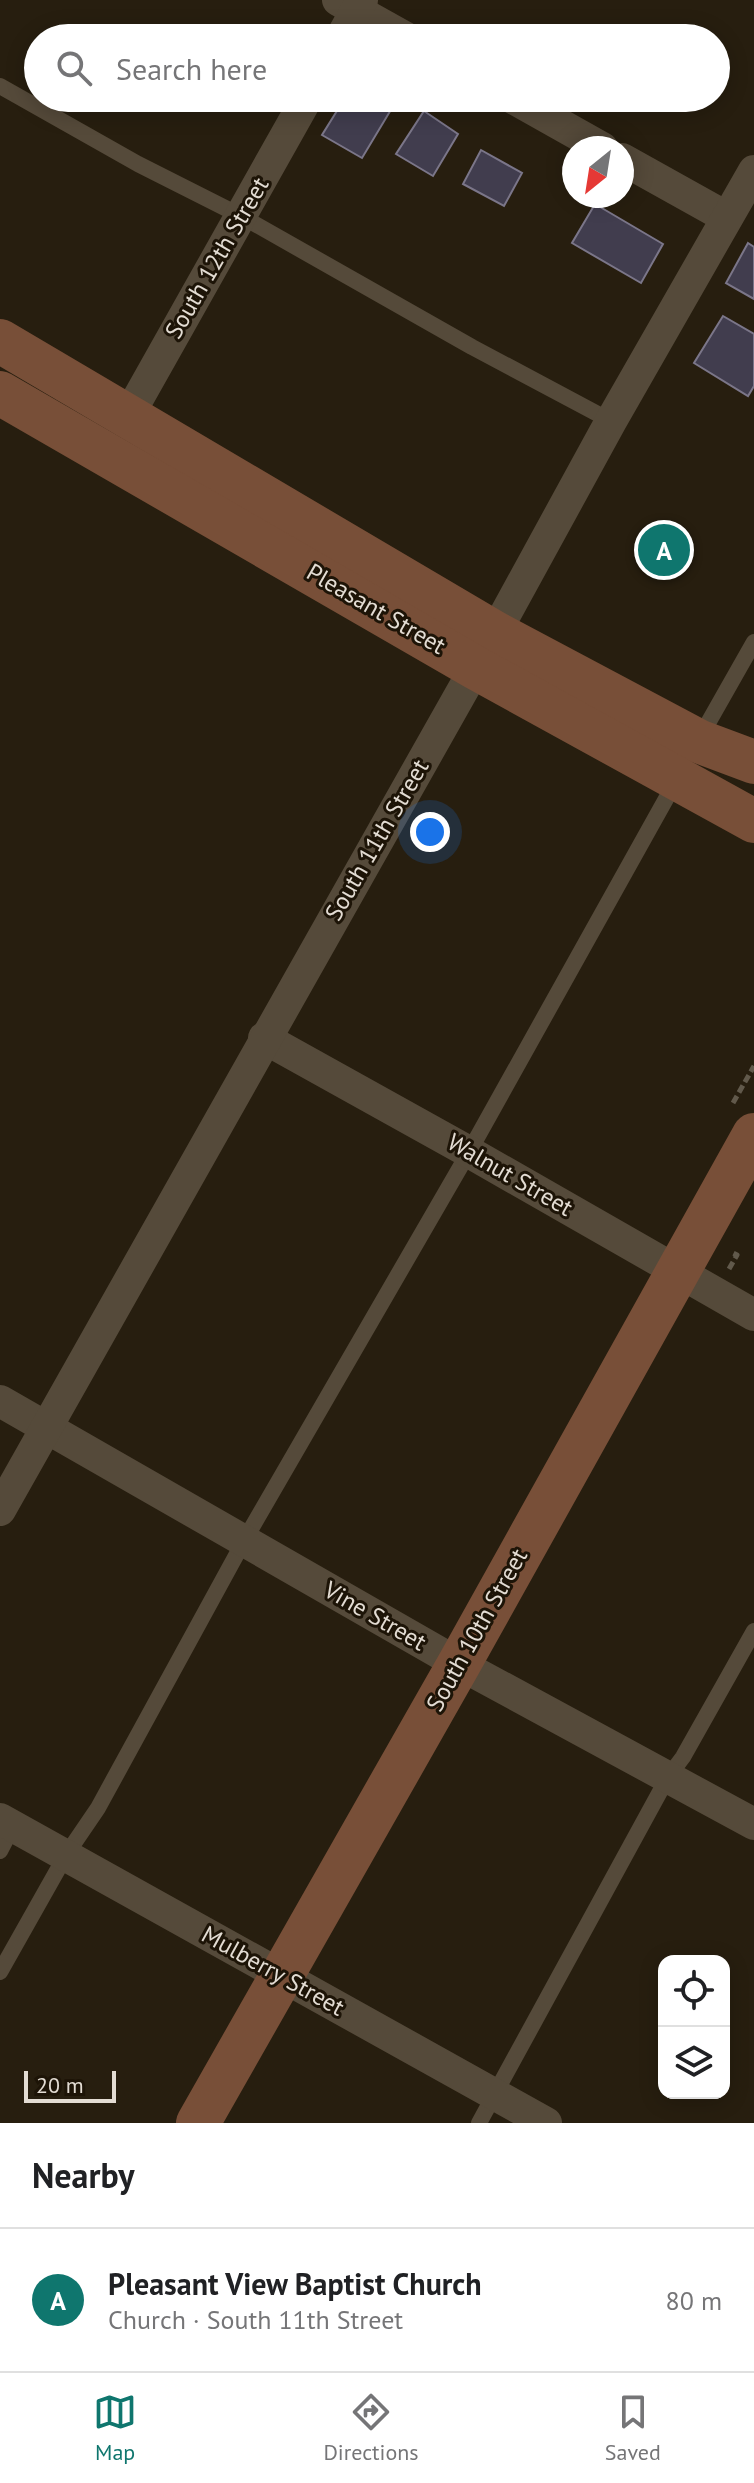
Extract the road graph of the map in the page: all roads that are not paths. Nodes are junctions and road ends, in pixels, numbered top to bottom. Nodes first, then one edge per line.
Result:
1 (349, 12) edge
2 (375, 24) edge
3 (0, 86) edge
4 (24, 100) edge
5 (46, 112) edge
6 (299, 112) edge
7 (538, 112) edge
8 (581, 136) edge
9 (634, 166) edge
10 (754, 171) edge
11 (241, 216) junction
12 (726, 217) junction
13 (0, 341) edge
14 (0, 393) edge
15 (127, 418) junction
16 (611, 421) junction
17 (754, 642) edge
18 (486, 651) junction
19 (688, 760) junction
20 (754, 762) edge
21 (754, 821) edge
22 (264, 1038) junction
23 (754, 1135) edge
24 (469, 1152) junction
25 (678, 1271) junction
26 (754, 1315) edge
27 (0, 1401) edge
28 (46, 1427) junction
29 (0, 1510) edge
30 (244, 1541) junction
31 (754, 1631) edge
32 (459, 1664) junction
33 (668, 1777) junction
34 (754, 1824) edge
35 (4, 1832) edge
36 (66, 1855) junction
37 (0, 1972) edge
38 (281, 1975) junction
39 (495, 2095) junction
40 (198, 2123) edge
41 (479, 2123) edge
42 (546, 2123) edge

1 - 2 street
3 - 4 lane
5 - 11 lane
6 - 11 street, South 12th Street
7 - 8 street
9 - 12 street
10 - 12 street, South 11th Street
11 - 15 street, South 12th Street
11 - 16 lane
12 - 16 street, South 11th Street
13 - 15 street, Pleasant Street
14 - 18 street, Pleasant Street
15 - 18 street, Pleasant Street
16 - 18 street, South 11th Street
17 - 19 lane
18 - 19 street, Pleasant Street
18 - 22 street, South 11th Street
19 - 20 street, Pleasant Street
19 - 21 street, Pleasant Street
19 - 24 lane
22 - 24 street, Walnut Street
22 - 28 street, South 11th Street
23 - 25 street, South 10th Street
24 - 25 street, Walnut Street
24 - 30 lane
25 - 26 street, Walnut Street
25 - 32 street, South 10th Street
27 - 28 street, Vine Street
28 - 29 street, South 11th Street
28 - 30 street, Vine Street
30 - 32 street, Vine Street
30 - 36 lane
31 - 33 lane
32 - 33 street, Vine Street
32 - 38 street, South 10th Street
33 - 34 street, Vine Street
33 - 39 lane
35 - 36 street, Mulberry Street
36 - 37 lane
36 - 38 street, Mulberry Street
38 - 39 street, Mulberry Street
38 - 40 street, South 10th Street
39 - 41 lane
39 - 42 street, Mulberry Street

